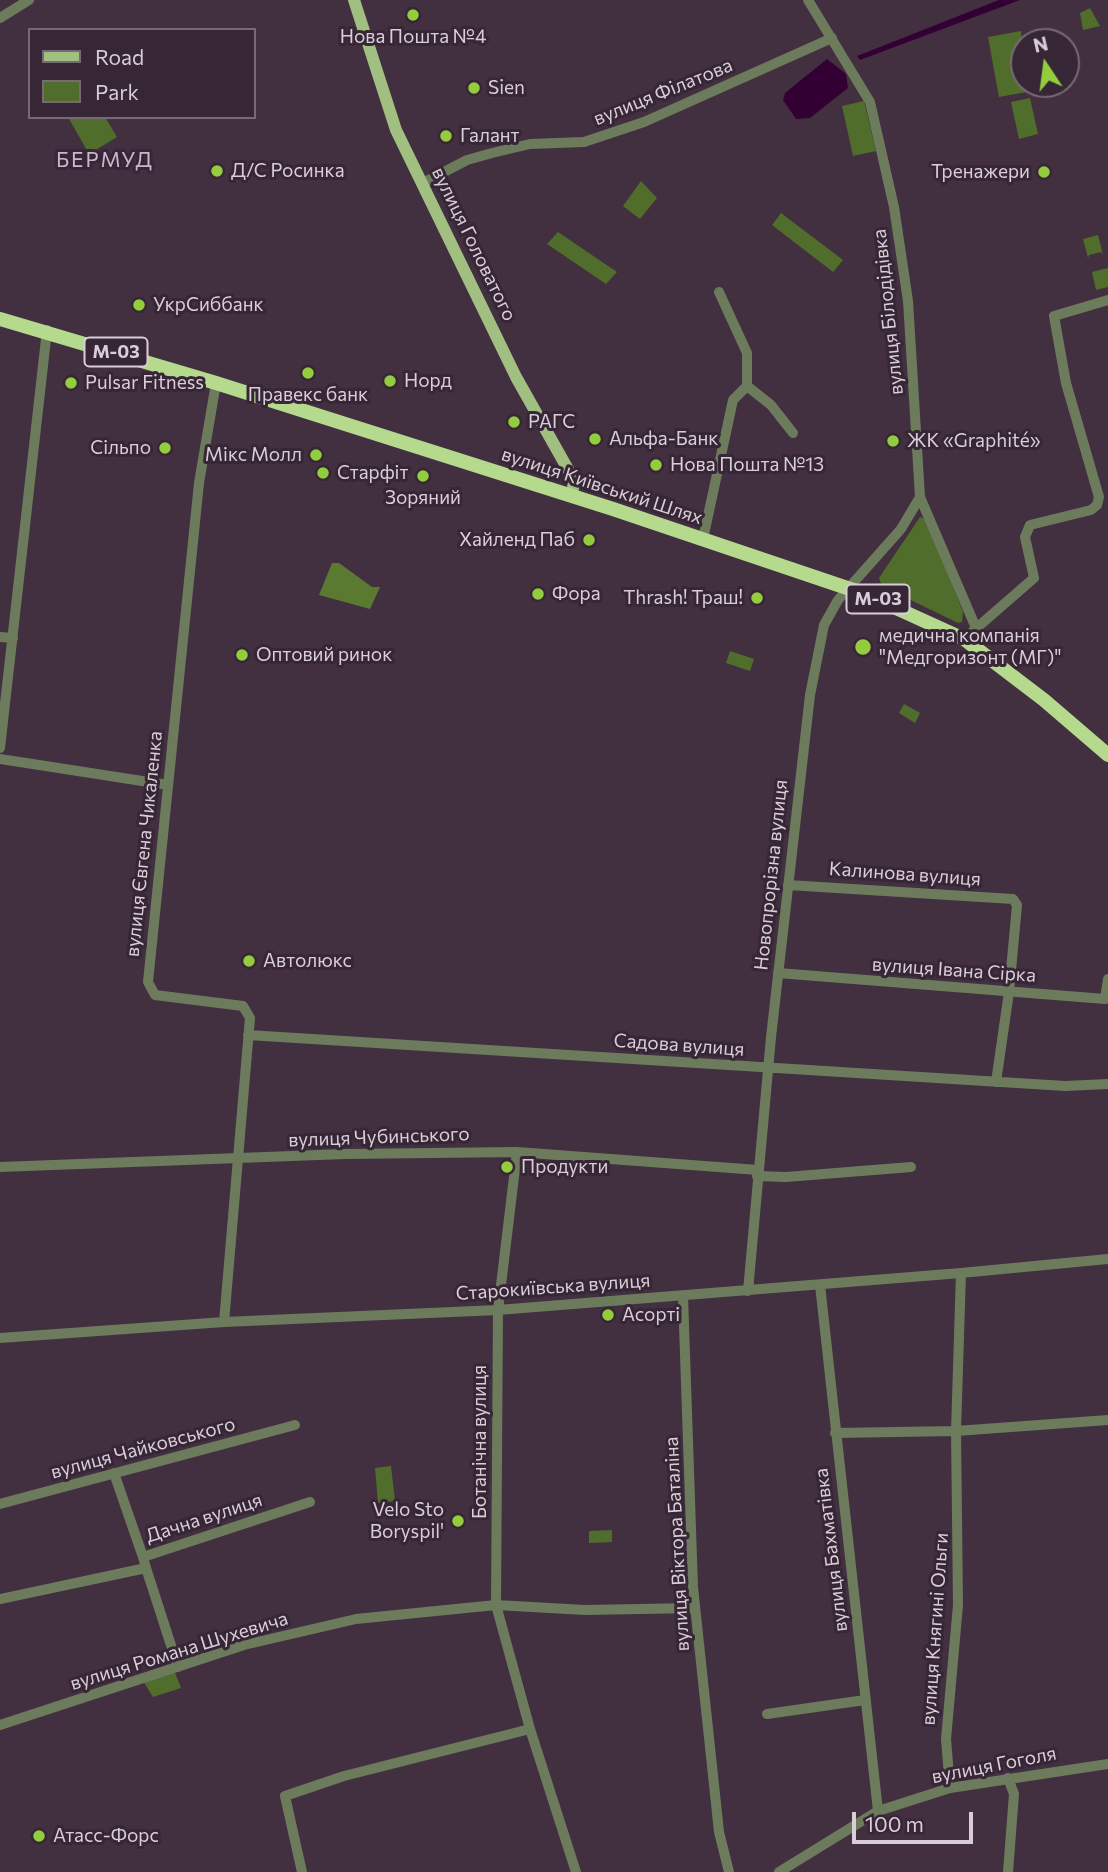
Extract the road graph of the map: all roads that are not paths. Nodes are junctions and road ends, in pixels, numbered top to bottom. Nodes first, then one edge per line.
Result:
1 (29, 0) edge
2 (354, 0) edge
3 (808, 0) edge
4 (0, 19) edge
5 (832, 38) junction
6 (423, 183) junction
7 (719, 292) dead end
8 (1108, 300) edge
9 (0, 310) edge
10 (0, 319) edge
11 (47, 330) junction
12 (216, 383) junction
13 (747, 386) junction
14 (793, 433) dead end
15 (572, 496) junction
16 (920, 497) junction
17 (703, 539) junction
18 (849, 588) junction
19 (975, 628) junction
20 (0, 638) edge
21 (13, 638) junction
22 (964, 639) junction
23 (0, 748) edge
24 (1108, 755) edge
25 (0, 760) edge
26 (168, 785) junction
27 (788, 885) junction
28 (778, 974) junction
29 (1108, 979) edge
30 (1009, 992) junction
31 (248, 1035) junction
32 (768, 1068) junction
33 (996, 1082) junction
34 (1108, 1084) edge
35 (517, 1152) junction
36 (238, 1160) junction
37 (0, 1167) edge
38 (911, 1167) dead end
39 (758, 1173) junction
40 (1108, 1259) edge
41 (961, 1273) junction
42 (820, 1285) junction
43 (748, 1291) junction
44 (683, 1296) junction
45 (498, 1310) junction
46 (224, 1322) junction
47 (0, 1338) edge
48 (1108, 1420) edge
49 (295, 1425) dead end
50 (956, 1431) junction
51 (835, 1433) junction
52 (114, 1473) junction
53 (310, 1502) dead end
54 (0, 1504) edge
55 (143, 1557) junction
56 (146, 1568) junction
57 (0, 1599) edge
58 (496, 1605) junction
59 (695, 1608) junction
60 (178, 1667) junction
61 (866, 1700) junction
62 (767, 1714) dead end
63 (0, 1725) edge
64 (530, 1728) junction
65 (1108, 1764) edge
66 (1009, 1778) junction
67 (950, 1788) junction
68 (878, 1811) junction
69 (302, 1872) edge
70 (576, 1872) edge
71 (729, 1872) edge
72 (779, 1872) edge
73 (1008, 1872) edge

1 - 4 street
2 - 6 main road, вулиця Головатого
3 - 5 street, вулиця Білодідівка
5 - 6 street, вулиця Філатова
5 - 16 street, вулиця Білодідівка
6 - 15 main road, вулиця Головатого
7 - 13 street
8 - 19 street
9 - 11 highway, вулиця Київський Шлях / М-03
10 - 11 highway, вулиця Київський Шлях / М-03
11 - 12 highway, вулиця Київський Шлях / М-03
11 - 21 street
12 - 15 highway, вулиця Київський Шлях / М-03
12 - 26 street, вулиця Євгена Чикаленка
13 - 14 street
13 - 17 street
15 - 17 highway, вулиця Київський Шлях / М-03
16 - 18 street, Новопрорізна вулиця
16 - 19 street, вулиця Білодідівка
17 - 18 highway, вулиця Київський Шлях / М-03
18 - 22 highway, вулиця Київський Шлях / М-03
18 - 27 street, Новопрорізна вулиця
19 - 22 street
20 - 21 street
21 - 23 street
22 - 24 highway, вулиця Київський Шлях / М-03
25 - 26 street
26 - 31 street, вулиця Євгена Чикаленка
27 - 28 street, Новопрорізна вулиця
27 - 30 street, Калинова вулиця
28 - 30 street, вулиця Івана Сірка
28 - 32 street, Новопрорізна вулиця
29 - 30 street, вулиця Івана Сірка
30 - 33 street
31 - 32 street, Садова вулиця
31 - 36 street, вулиця Євгена Чикаленка
32 - 33 street, Садова вулиця
32 - 39 street, Новопрорізна вулиця
33 - 34 street, Садова вулиця
35 - 36 street, вулиця Чубинського
35 - 39 street, вулиця Чубинського
35 - 45 street, Ботанічна вулиця
36 - 37 street, вулиця Чубинського
36 - 46 street, вулиця Євгена Чикаленка
38 - 39 street
39 - 43 street, Новопрорізна вулиця
40 - 41 street, Старокиївська вулиця
41 - 42 street, Старокиївська вулиця
41 - 50 street, вулиця Княгині Ольги
42 - 43 street, Старокиївська вулиця
42 - 51 street, вулиця Бахматівка
43 - 44 street, Старокиївська вулиця
44 - 45 street, Старокиївська вулиця
44 - 59 street, вулиця Віктора Баталіна
45 - 46 street, Старокиївська вулиця
45 - 58 street, Ботанічна вулиця
46 - 47 street, Старокиївська вулиця
48 - 50 street
49 - 52 street, вулиця Чайковського
50 - 51 street
50 - 67 street, вулиця Княгині Ольги
51 - 61 street, вулиця Бахматівка
52 - 54 street, вулиця Чайковського
52 - 55 street
53 - 55 street, Дачна вулиця
55 - 56 street, Дачна вулиця
56 - 57 street, Дачна вулиця
56 - 60 street
58 - 59 street, вулиця Романа Шухевича
58 - 60 street, вулиця Романа Шухевича
58 - 64 street, Ботанічна вулиця
59 - 71 street, вулиця Віктора Баталіна
60 - 63 street, вулиця Романа Шухевича
61 - 62 street
61 - 68 street, вулиця Бахматівка
64 - 69 street
64 - 70 street, Ботанічна вулиця
65 - 66 street, вулиця Гоголя
66 - 67 street, вулиця Гоголя
66 - 73 street
67 - 68 street, вулиця Гоголя
68 - 72 street, вулиця Гоголя

